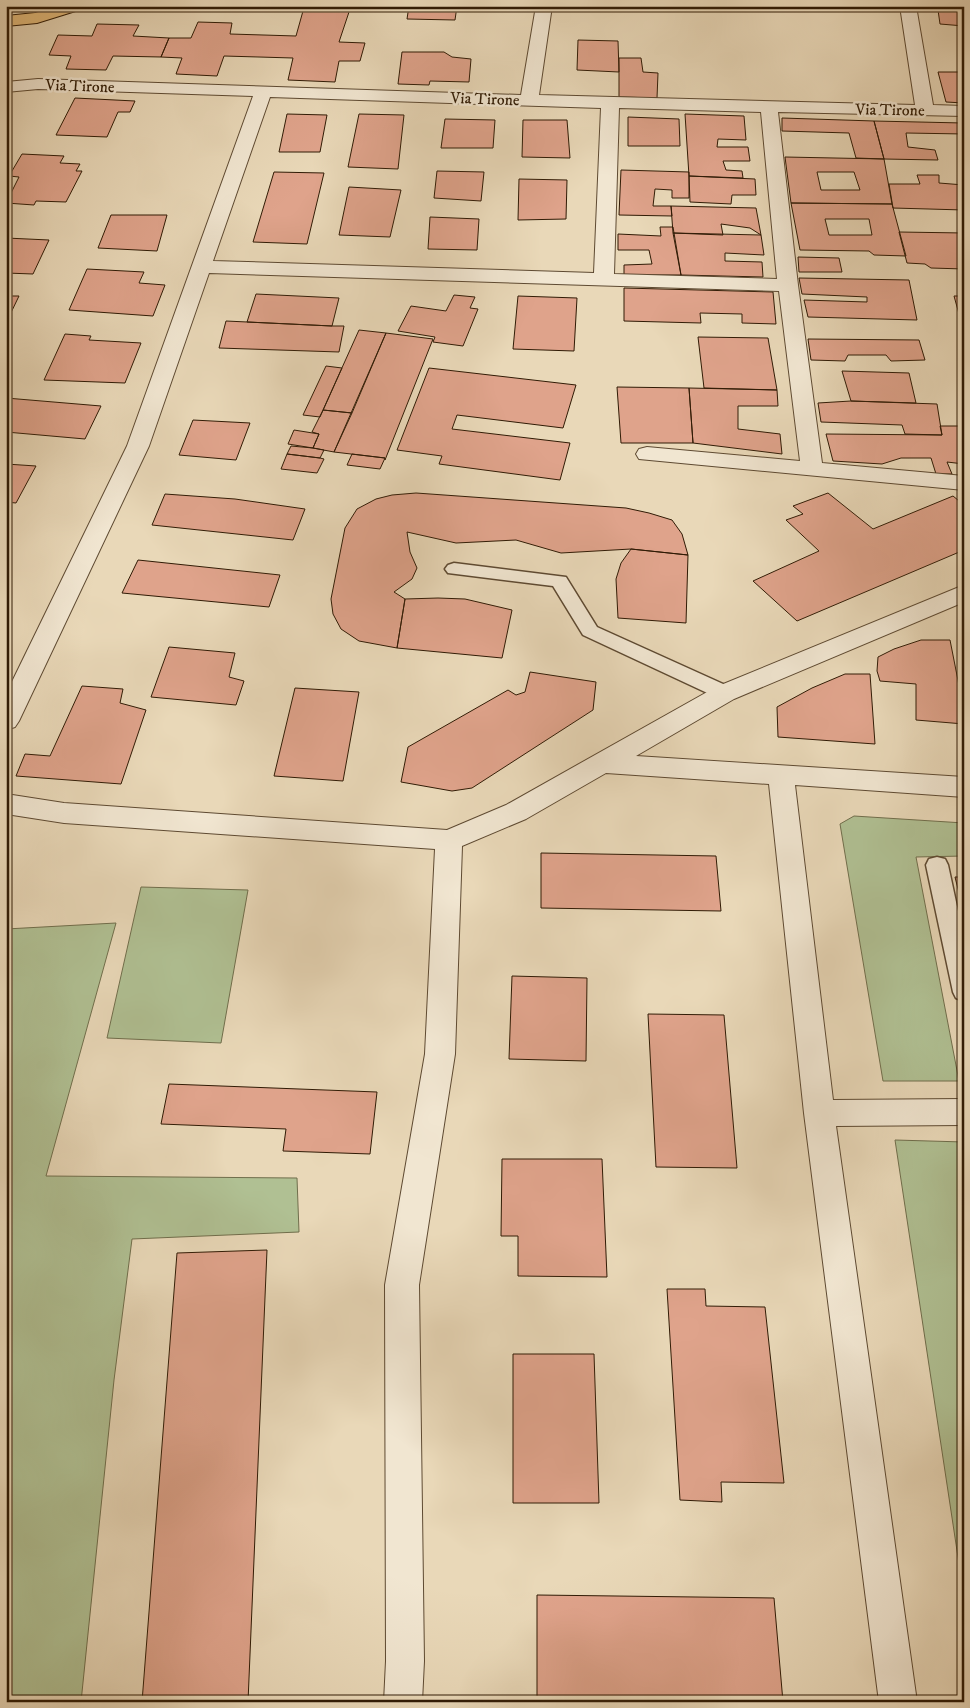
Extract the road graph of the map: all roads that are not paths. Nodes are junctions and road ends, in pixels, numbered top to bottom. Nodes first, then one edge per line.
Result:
1 (76, 6) edge
2 (544, 6) edge
3 (908, 6) edge
4 (37, 18) junction
5 (6, 21) edge
6 (6, 34) edge
7 (6, 87) edge
8 (263, 93) junction
9 (530, 101) junction
10 (610, 103) junction
11 (769, 108) junction
12 (926, 110) junction
13 (964, 111) edge
14 (202, 267) junction
15 (604, 279) junction
16 (788, 285) junction
17 (647, 454) dead end
18 (812, 469) junction
19 (964, 483) edge
20 (454, 569) dead end
21 (964, 593) edge
22 (725, 693) junction
23 (6, 721) edge
24 (601, 762) junction
25 (781, 774) junction
26 (964, 787) edge
27 (6, 804) edge
28 (449, 840) junction
29 (937, 865) dead end
30 (964, 992) edge
31 (964, 1112) edge
32 (819, 1113) junction
33 (403, 1702) edge
34 (898, 1702) edge

1 - 4 main road
2 - 9 street
3 - 12 street
4 - 5 main road
4 - 6 main road
7 - 8 street, Via Tirone
8 - 9 street, Via Tirone
8 - 14 street
9 - 10 street, Via Tirone
10 - 11 street, Via Tirone
10 - 15 street
11 - 12 street, Via Tirone
11 - 16 street
12 - 13 street, Via Tirone
14 - 15 street
14 - 23 street
15 - 16 street
16 - 18 street
17 - 18 street
18 - 19 street
20 - 22 lane
21 - 22 street
22 - 24 street
24 - 25 street
24 - 28 street
25 - 26 street
25 - 32 street
27 - 28 street
28 - 33 street
29 - 30 lane
31 - 32 street
32 - 34 street

